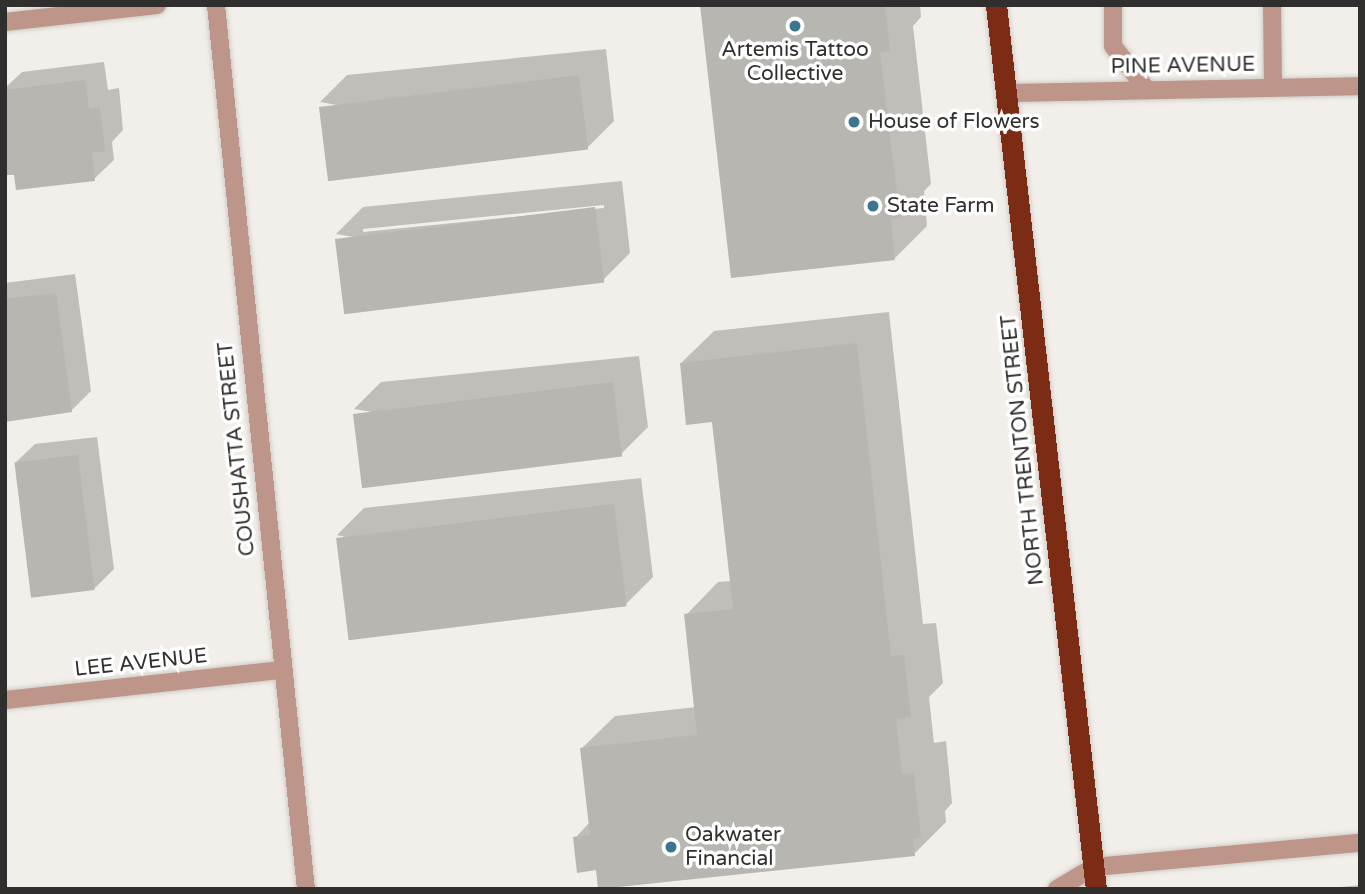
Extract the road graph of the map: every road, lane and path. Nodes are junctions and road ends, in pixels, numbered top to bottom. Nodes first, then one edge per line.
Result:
1 (157, 5) edge
2 (216, 5) edge
3 (996, 5) edge
4 (1113, 5) edge
5 (1272, 5) edge
6 (5, 22) edge
7 (1360, 86) edge
8 (1273, 88) junction
9 (1147, 90) junction
10 (1007, 93) junction
11 (282, 670) junction
12 (5, 700) edge
13 (1360, 843) edge
14 (1094, 867) junction
15 (306, 889) edge
16 (1057, 889) edge
17 (1096, 889) edge

1 - 6 street
2 - 11 street, COUSHATTA STREET
3 - 10 highway, NORTH TRENTON STREET
4 - 9 street
5 - 8 street
7 - 8 street, PINE AVENUE
8 - 9 street, PINE AVENUE
9 - 10 street, PINE AVENUE
10 - 14 highway, NORTH TRENTON STREET
11 - 12 street, LEE AVENUE
11 - 15 street, COUSHATTA STREET
13 - 14 street
14 - 16 street
14 - 17 highway, NORTH TRENTON STREET

